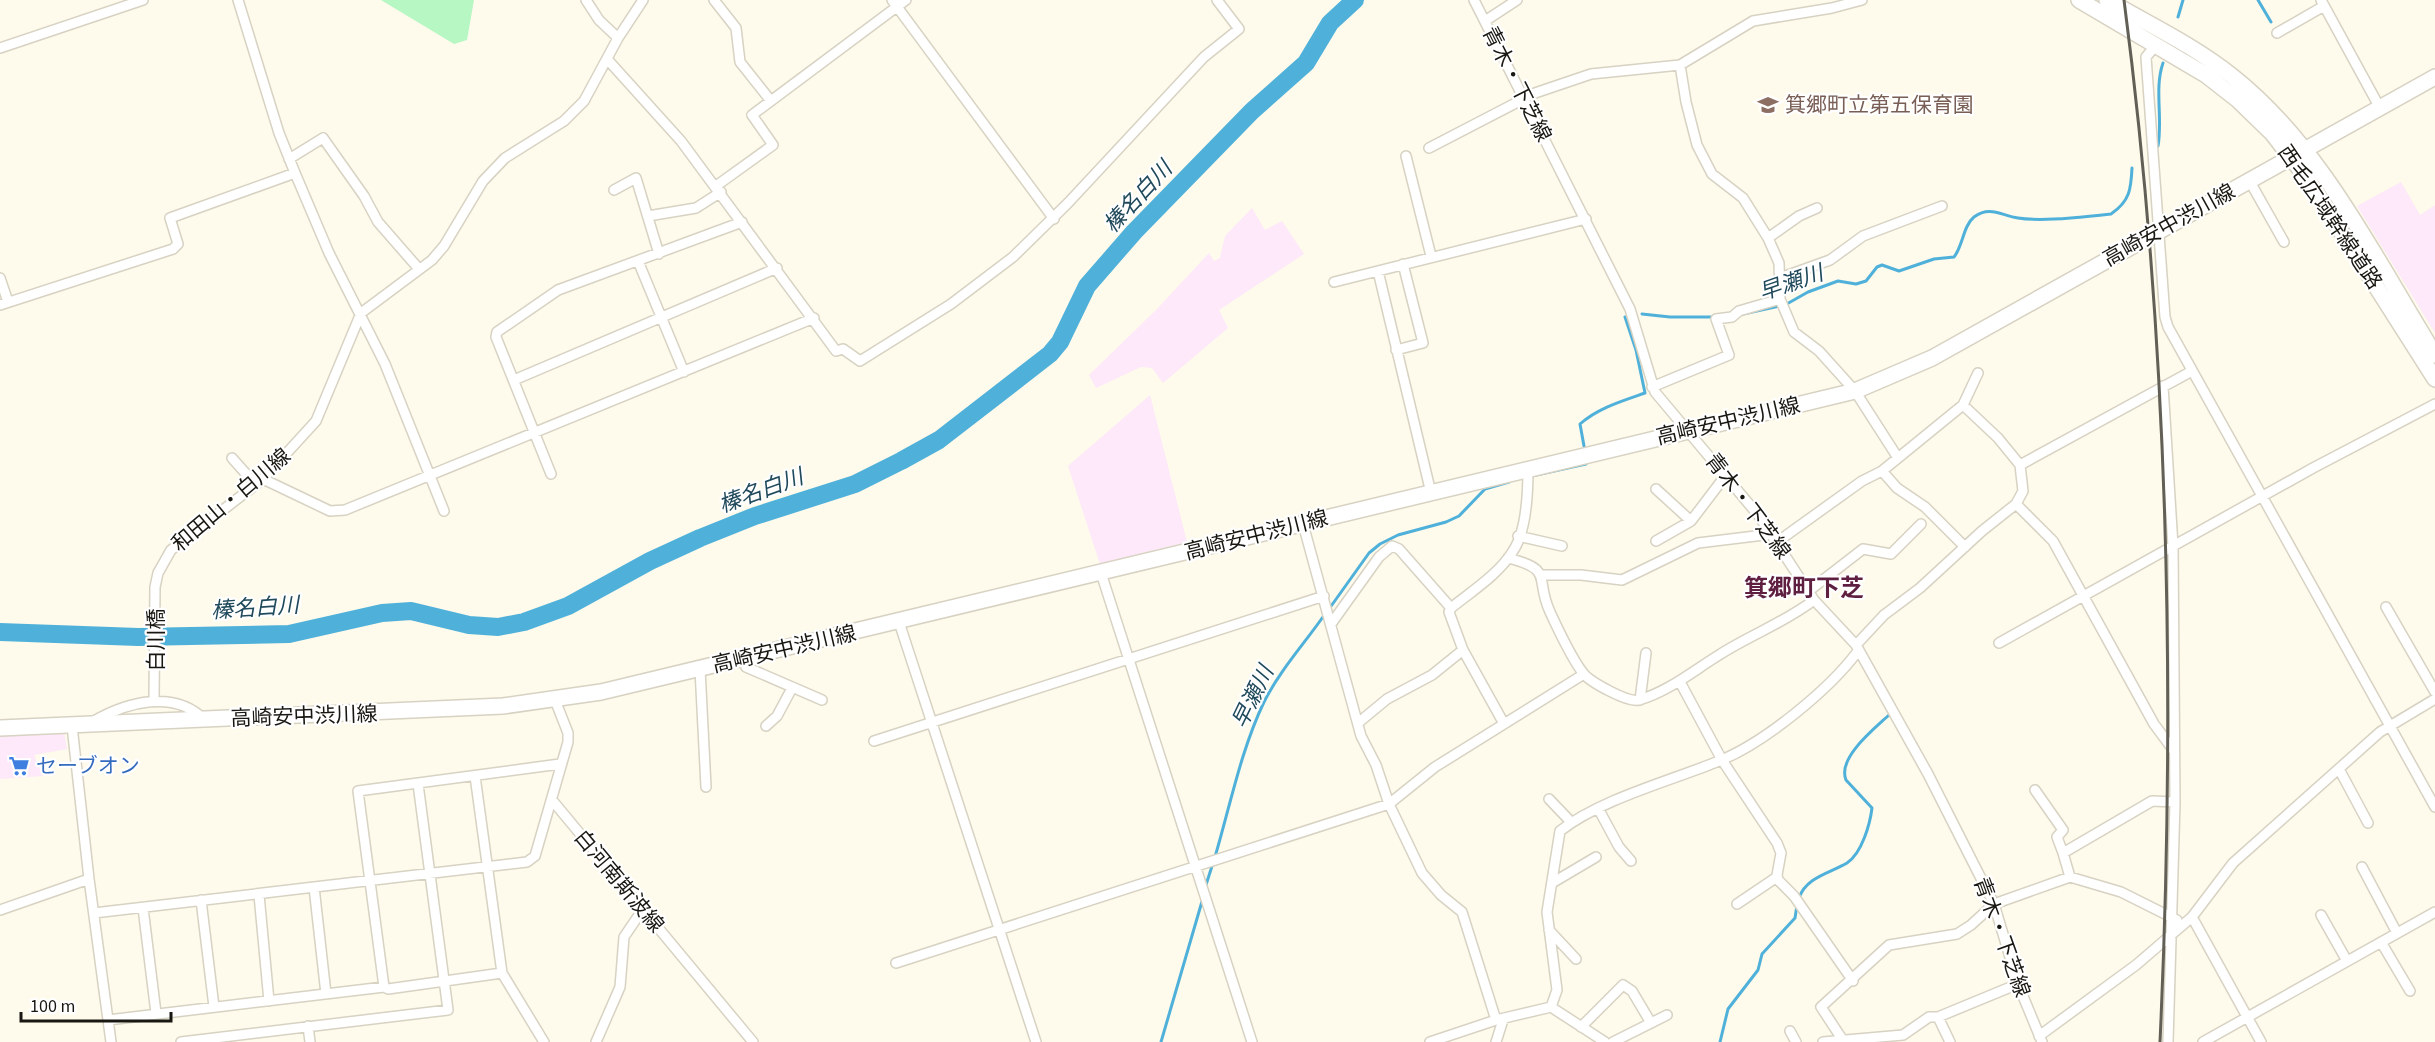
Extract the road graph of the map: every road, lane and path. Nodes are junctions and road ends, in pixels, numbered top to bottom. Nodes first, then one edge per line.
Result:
1 (143, 0) edge
2 (238, 0) edge
3 (586, 0) edge
4 (643, 0) edge
5 (714, 0) edge
6 (906, 0) edge
7 (1217, 0) edge
8 (1474, 0) edge
9 (1517, 0) edge
10 (1862, 0) edge
11 (2079, 0) edge
12 (2107, 0) edge
13 (894, 3) edge
14 (2323, 3) edge
15 (1485, 21) junction
16 (2277, 33) dead end
17 (618, 38) junction
18 (2157, 44) junction
19 (0, 48) edge
20 (607, 59) junction
21 (1680, 65) junction
22 (2435, 77) edge
23 (1524, 98) junction
24 (771, 101) junction
25 (2380, 108) junction
26 (1429, 148) dead end
27 (2306, 149) junction
28 (1406, 156) dead end
29 (2292, 157) junction
30 (289, 159) junction
31 (295, 172) junction
32 (2249, 180) junction
33 (719, 189) junction
34 (614, 190) dead end
35 (1942, 206) dead end
36 (1817, 208) dead end
37 (648, 216) junction
38 (1054, 219) junction
39 (1586, 219) junction
40 (742, 222) junction
41 (2160, 232) junction
42 (1768, 238) junction
43 (2284, 242) dead end
44 (658, 254) junction
45 (1431, 256) junction
46 (639, 261) junction
47 (1403, 264) junction
48 (777, 268) junction
49 (419, 269) junction
50 (1378, 271) junction
51 (0, 278) edge
52 (1780, 278) junction
53 (1334, 282) dead end
54 (4, 303) edge
55 (1782, 304) junction
56 (361, 313) junction
57 (662, 317) junction
58 (814, 318) junction
59 (1396, 350) junction
60 (2435, 355) edge
61 (2192, 371) junction
62 (684, 372) junction
63 (1978, 373) dead end
64 (2435, 379) edge
65 (513, 380) junction
66 (2163, 386) junction
67 (1652, 387) junction
68 (1855, 391) junction
69 (2435, 404) edge
70 (1963, 405) junction
71 (1689, 430) junction
72 (535, 434) junction
73 (232, 458) dead end
74 (1898, 458) junction
75 (2020, 465) junction
76 (1528, 469) junction
77 (1882, 471) junction
78 (551, 474) dead end
79 (1726, 475) junction
80 (430, 477) junction
81 (259, 482) junction
82 (1656, 489) dead end
83 (1431, 493) junction
84 (2263, 497) junction
85 (2016, 504) junction
86 (444, 511) dead end
87 (1692, 521) junction
88 (1303, 524) junction
89 (1921, 524) dead end
90 (1518, 536) junction
91 (1774, 538) junction
92 (1656, 541) dead end
93 (1562, 546) dead end
94 (2173, 546) junction
95 (1965, 547) junction
96 (1508, 558) junction
97 (1101, 573) junction
98 (1541, 575) junction
99 (1810, 590) junction
100 (156, 591) joint
101 (2084, 597) junction
102 (1324, 599) junction
103 (1814, 600) junction
104 (2386, 607) dead end
105 (1450, 608) junction
106 (898, 622) junction
107 (1331, 622) junction
108 (1999, 643) dead end
109 (1857, 648) junction
110 (1462, 650) junction
111 (1646, 653) dead end
112 (742, 659) junction
113 (1128, 659) junction
114 (700, 669) junction
115 (1584, 674) junction
116 (1680, 682) junction
117 (792, 688) junction
118 (2435, 692) edge
119 (2435, 699) edge
120 (154, 700) junction
121 (555, 700) junction
122 (822, 700) dead end
123 (1640, 700) junction
124 (205, 720) junction
125 (1503, 722) junction
126 (932, 723) junction
127 (1358, 723) junction
128 (80, 725) junction
129 (766, 726) dead end
130 (2390, 726) junction
131 (0, 728) edge
132 (874, 741) dead end
133 (2174, 751) junction
134 (1722, 760) junction
135 (560, 764) junction
136 (2339, 769) junction
137 (476, 776) junction
138 (418, 784) junction
139 (706, 787) dead end
140 (2035, 790) dead end
141 (1549, 799) dead end
142 (552, 800) junction
143 (2175, 802) junction
144 (1389, 804) junction
145 (2435, 807) edge
146 (1599, 810) junction
147 (1571, 822) junction
148 (2368, 823) dead end
149 (2063, 853) junction
150 (1596, 857) dead end
151 (1631, 861) dead end
152 (1199, 866) junction
153 (487, 867) junction
154 (2362, 867) dead end
155 (431, 873) junction
156 (1777, 877) junction
157 (2070, 877) junction
158 (88, 879) junction
159 (370, 881) junction
160 (1552, 883) junction
161 (314, 887) junction
162 (259, 895) junction
163 (201, 900) junction
164 (1994, 903) junction
165 (1737, 904) dead end
166 (143, 908) junction
167 (643, 909) junction
168 (0, 910) edge
169 (2435, 912) edge
170 (94, 913) junction
171 (2321, 915) dead end
172 (2173, 916) junction
173 (2192, 917) junction
174 (2183, 925) junction
175 (999, 930) junction
176 (1550, 930) junction
177 (2173, 933) junction
178 (2397, 933) junction
179 (2381, 942) junction
180 (1576, 958) dead end
181 (2347, 961) junction
182 (896, 963) dead end
183 (502, 973) junction
184 (1853, 981) junction
185 (443, 984) junction
186 (2018, 984) junction
187 (384, 987) junction
188 (2410, 992) dead end
189 (326, 994) junction
190 (269, 1001) junction
191 (1551, 1006) junction
192 (214, 1007) junction
193 (156, 1013) junction
194 (1667, 1015) dead end
195 (1938, 1017) junction
196 (2248, 1018) junction
197 (108, 1020) junction
198 (1500, 1020) junction
199 (1651, 1023) junction
200 (308, 1026) junction
201 (1581, 1028) junction
202 (274, 1030) junction
203 (1790, 1031) dead end
204 (1842, 1039) junction
205 (2041, 1039) edge
206 (1856, 1041) edge
207 (111, 1042) edge
208 (181, 1042) edge
209 (276, 1042) edge
210 (310, 1042) edge
211 (544, 1042) edge
212 (596, 1042) edge
213 (753, 1042) edge
214 (1036, 1042) edge
215 (1252, 1042) edge
216 (1430, 1042) edge
217 (1496, 1042) edge
218 (1605, 1042) edge
219 (1613, 1042) edge
220 (1796, 1042) edge
221 (1823, 1042) edge
222 (1950, 1042) edge
223 (2168, 1042) edge
224 (2203, 1042) edge
225 (2261, 1042) edge

1 - 19 street
2 - 30 street
3 - 17 street
4 - 17 street
5 - 24 street
6 - 13 street
7 - 38 street
8 - 15 street, 青木・下芝線
9 - 15 street
10 - 21 street
11 - 18 main road, 西毛広域幹線道路
12 - 27 main road, 西毛広域幹線道路
13 - 24 street
13 - 38 street
14 - 16 street
14 - 25 street
15 - 23 street, 青木・下芝線
17 - 20 street
18 - 29 main road, 西毛広域幹線道路
18 - 41 street
20 - 33 street
20 - 49 street
21 - 23 street
21 - 42 street
22 - 25 main road, 高崎安中渋川線
23 - 26 street
23 - 39 street, 青木・下芝線
24 - 33 street
25 - 27 main road, 高崎安中渋川線
27 - 29 main road, 高崎安中渋川線
27 - 60 main road, 西毛広域幹線道路
28 - 45 street
29 - 32 main road, 高崎安中渋川線
29 - 64 main road, 西毛広域幹線道路
30 - 31 street
30 - 49 street
31 - 54 street
31 - 56 street
32 - 41 main road, 高崎安中渋川線
32 - 43 street
33 - 37 street
33 - 40 street
34 - 37 street
35 - 52 street
36 - 42 street
37 - 44 street
38 - 58 street
39 - 45 street
39 - 67 street, 青木・下芝線
40 - 44 street
40 - 48 street
41 - 61 street
41 - 68 main road, 高崎安中渋川線
42 - 52 street
44 - 46 street
45 - 47 street
46 - 57 street
46 - 65 street
47 - 50 street
47 - 59 street
48 - 57 street
48 - 58 street
49 - 56 street
50 - 53 street
50 - 59 street
51 - 54 street
52 - 55 street
55 - 67 street
55 - 68 street
56 - 80 street
56 - 81 street, 和田山・白川線
57 - 62 street
57 - 65 street
58 - 62 street
59 - 83 street
61 - 66 street
61 - 84 street
62 - 72 street
63 - 70 street
65 - 72 street
66 - 75 street
66 - 94 street
67 - 71 street, 青木・下芝線
68 - 71 main road, 高崎安中渋川線
68 - 74 street
69 - 84 street
70 - 74 street
70 - 75 street
71 - 76 main road, 高崎安中渋川線
71 - 79 street, 青木・下芝線
72 - 78 street
72 - 80 street
73 - 81 street
74 - 77 street
75 - 85 street
76 - 83 main road, 高崎安中渋川線
76 - 90 street
77 - 91 street
77 - 95 street
79 - 87 street
79 - 91 street, 青木・下芝線
80 - 81 street
80 - 86 street
81 - 100 street, 和田山・白川線
82 - 87 street
83 - 88 main road, 高崎安中渋川線
84 - 94 street
84 - 130 street
85 - 95 street
85 - 101 street
87 - 92 street
88 - 97 main road, 高崎安中渋川線
88 - 102 street
89 - 99 street
90 - 93 street
90 - 96 street
91 - 98 street
91 - 99 street, 青木・下芝線
94 - 101 street
94 - 133 street
95 - 109 street
96 - 98 street
96 - 105 street
97 - 106 main road, 高崎安中渋川線
97 - 113 street
98 - 115 street
99 - 103 street, 青木・下芝線
100 - 120 street, 白川橋
101 - 108 street
101 - 133 street
102 - 107 street
102 - 113 street
103 - 109 street, 青木・下芝線
103 - 116 street
104 - 118 street
105 - 107 street
105 - 110 street
106 - 112 main road, 高崎安中渋川線
106 - 126 street
107 - 127 street
109 - 134 street
109 - 164 street, 青木・下芝線
110 - 125 street
110 - 127 street
111 - 123 street
112 - 114 main road, 高崎安中渋川線
112 - 117 street
113 - 126 street
113 - 152 street
114 - 121 main road, 高崎安中渋川線
114 - 139 street
115 - 123 street
115 - 125 street
116 - 123 street
116 - 134 street
117 - 122 street
117 - 129 street
119 - 130 street
120 - 124 street
120 - 128 street
121 - 124 main road, 高崎安中渋川線
121 - 135 street
124 - 128 main road, 高崎安中渋川線
125 - 144 street
126 - 132 street
126 - 175 street
127 - 144 street
128 - 131 main road, 高崎安中渋川線
128 - 158 street
130 - 136 street
130 - 145 street
133 - 143 street
134 - 146 street
134 - 156 street
135 - 137 street
135 - 142 street
136 - 148 street
136 - 173 street
137 - 138 street
137 - 153 street
138 - 155 street
138 - 159 street
140 - 149 street
141 - 147 street
142 - 153 street
142 - 167 street, 白河南斯波線
143 - 149 street
143 - 172 street
144 - 152 street
144 - 198 street
146 - 147 street
146 - 151 street
147 - 160 street
149 - 157 street
150 - 160 street
152 - 175 street
152 - 215 street
153 - 155 street
153 - 183 street
154 - 178 street
155 - 159 street
155 - 185 street
156 - 165 street
156 - 184 street
157 - 164 street
157 - 172 street
158 - 168 street
158 - 170 street
159 - 161 street
159 - 187 street
160 - 176 street
161 - 162 street
161 - 189 street
162 - 163 street
162 - 190 street
163 - 166 street
163 - 192 street
164 - 184 street
164 - 186 street, 青木・下芝線
166 - 170 street
166 - 193 street
167 - 212 street
167 - 213 street, 白河南斯波線
169 - 178 street
170 - 197 street
171 - 181 street
172 - 174 street
172 - 177 street
173 - 174 street
173 - 196 street
174 - 177 street
175 - 182 street
175 - 214 street
176 - 180 street
176 - 191 street
177 - 205 street
177 - 223 street
178 - 179 street
179 - 181 street
179 - 188 street
181 - 196 street
183 - 185 street
183 - 211 street
184 - 204 street
185 - 187 street
185 - 200 street
186 - 195 street
186 - 205 street, 青木・下芝線
187 - 189 street
189 - 190 street
190 - 192 street
191 - 198 street
191 - 201 street
192 - 193 street
193 - 197 street
194 - 199 street
195 - 206 street
195 - 222 street
196 - 224 street
196 - 225 street
197 - 207 street
198 - 216 street
198 - 217 street
199 - 201 street
199 - 219 street
200 - 202 street
200 - 210 street
201 - 218 street
202 - 208 street
202 - 209 street
203 - 220 street
204 - 206 street
204 - 221 street

